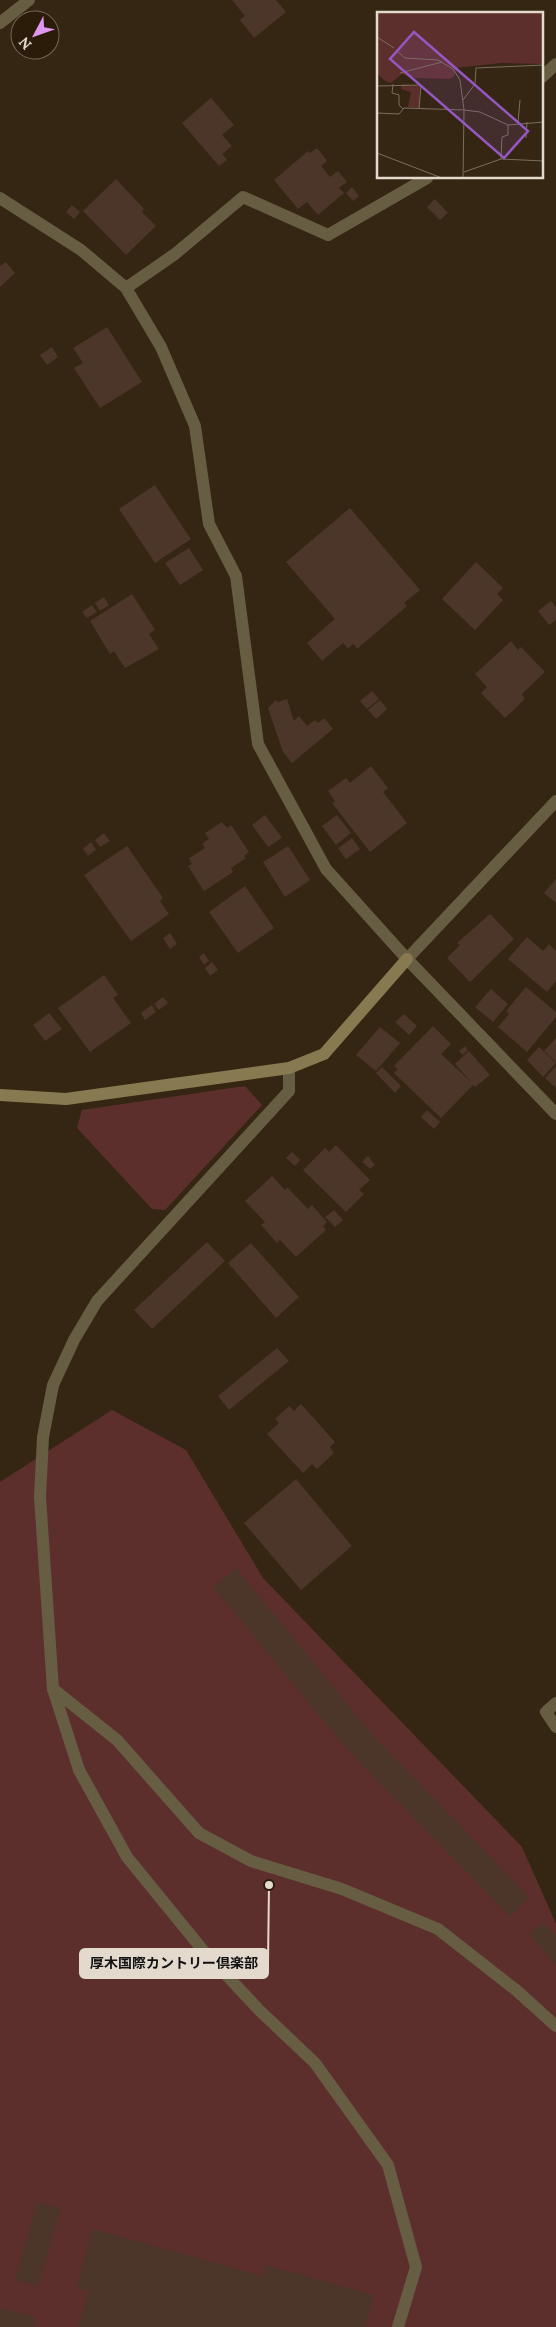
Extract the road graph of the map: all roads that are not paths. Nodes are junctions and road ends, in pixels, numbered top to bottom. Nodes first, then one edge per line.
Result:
1 (29, 0) edge
2 (0, 23) edge
3 (556, 64) edge
4 (544, 75) edge
5 (425, 179) edge
6 (0, 198) edge
7 (126, 288) junction
8 (556, 801) edge
9 (407, 959) junction
10 (289, 1068) junction
11 (0, 1095) edge
12 (556, 1114) edge
13 (53, 1689) junction
14 (556, 1703) edge
15 (556, 1727) edge
16 (556, 2026) edge
17 (398, 2327) edge

1 - 2 street
3 - 4 street
5 - 7 street
6 - 7 street
7 - 9 street
8 - 9 street
9 - 10 street
9 - 12 street
10 - 11 street
10 - 13 street
13 - 16 street
13 - 17 street
14 - 15 street

